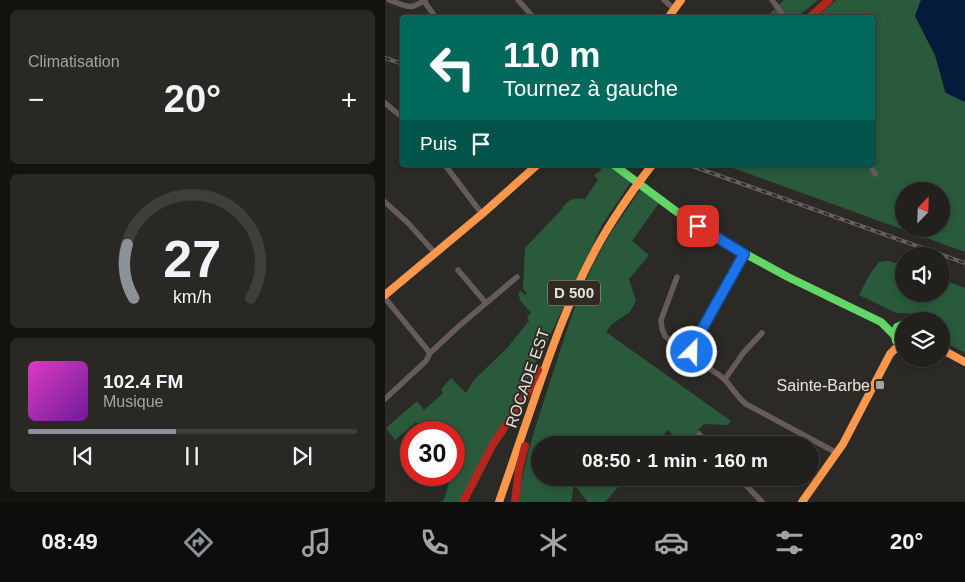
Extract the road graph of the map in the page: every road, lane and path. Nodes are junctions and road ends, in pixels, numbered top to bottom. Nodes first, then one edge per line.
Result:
1 (389, 0) edge
2 (425, 0) edge
3 (518, 0) edge
4 (664, 0) edge
5 (681, 0) edge
6 (772, 0) edge
7 (829, 0) edge
8 (674, 9) junction
9 (433, 15) edge
10 (531, 15) edge
11 (670, 15) edge
12 (783, 15) edge
13 (812, 15) edge
14 (385, 104) edge
15 (400, 116) edge
16 (447, 167) edge
17 (535, 167) edge
18 (617, 167) edge
19 (650, 167) edge
20 (871, 167) edge
21 (875, 174) dead end
22 (385, 202) edge
23 (482, 214) junction
24 (435, 253) junction
25 (744, 254) junction
26 (459, 270) dead end
27 (517, 277) dead end
28 (677, 277) dead end
29 (385, 297) edge
30 (486, 303) junction
31 (881, 322) junction
32 (895, 324) edge
33 (895, 329) edge
34 (558, 332) junction
35 (762, 333) dead end
36 (894, 336) junction
37 (691, 349) junction
38 (895, 349) edge
39 (430, 353) junction
40 (890, 354) junction
41 (950, 354) edge
42 (965, 362) edge
43 (725, 379) junction
44 (535, 398) junction
45 (385, 399) edge
46 (837, 453) junction
47 (747, 486) edge
48 (463, 502) edge
49 (499, 502) edge
50 (515, 502) edge
51 (762, 502) edge
52 (802, 502) edge

1 - 2 street
2 - 9 street
3 - 10 street
4 - 8 street
5 - 8 main road
6 - 12 street
7 - 13 main road
8 - 11 main road
14 - 15 street
16 - 23 street
17 - 23 main road
18 - 25 main road
19 - 34 main road, ROCADE EST / D 500
20 - 21 street
22 - 24 street
23 - 24 main road
24 - 29 main road
25 - 31 main road
25 - 37 street
26 - 30 street
27 - 30 street
28 - 37 street
29 - 39 street
30 - 39 street
31 - 32 main road
31 - 36 main road
33 - 36 main road
34 - 44 main road, ROCADE EST / D 500
34 - 48 main road
35 - 43 street
36 - 40 street
37 - 43 street
38 - 40 main road
39 - 45 street
40 - 46 main road
41 - 42 main road
43 - 46 street
44 - 49 main road, ROCADE EST / D 500
44 - 50 main road
46 - 52 main road
47 - 51 street

